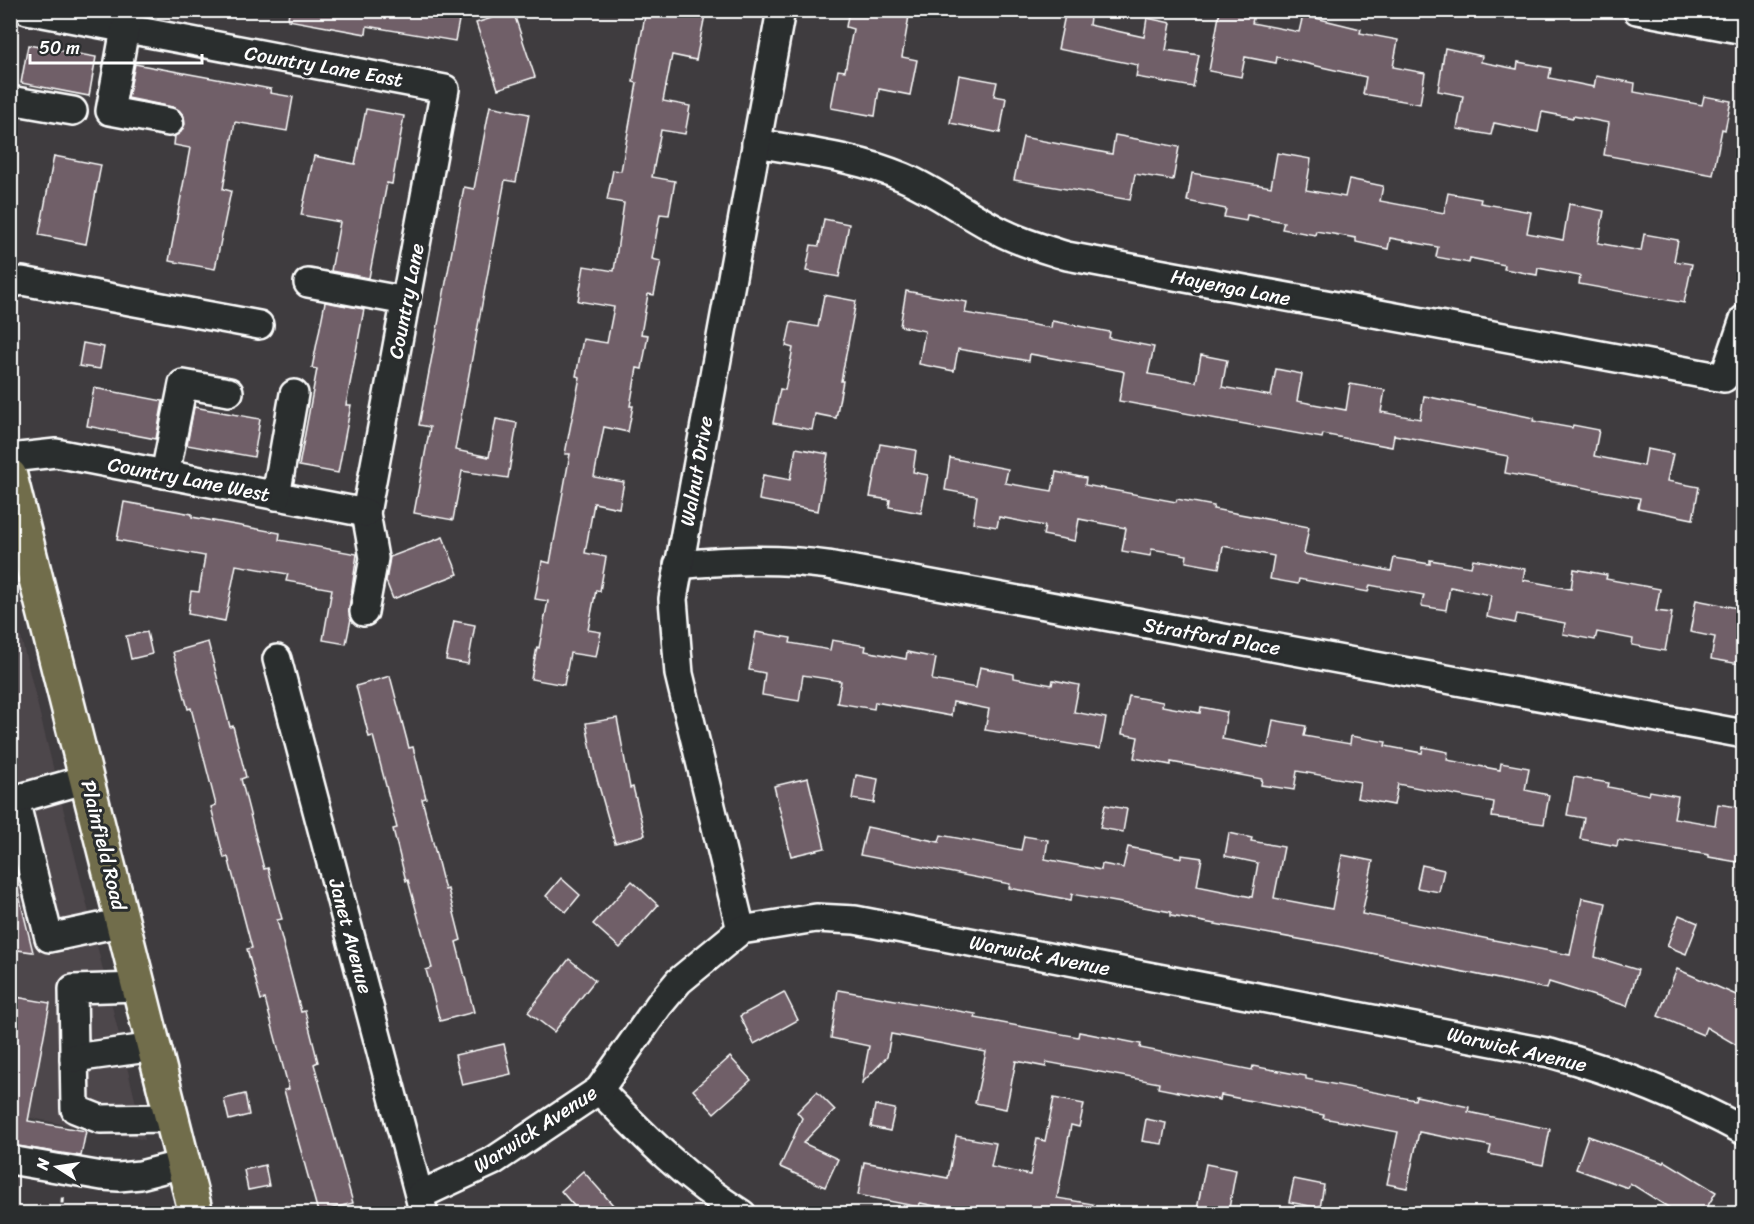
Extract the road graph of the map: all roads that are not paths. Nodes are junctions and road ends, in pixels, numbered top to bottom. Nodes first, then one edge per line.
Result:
1 (13, 10) edge
2 (27, 10) edge
3 (781, 10) edge
4 (1637, 10) edge
5 (10, 24) edge
6 (125, 29) junction
7 (1743, 30) edge
8 (445, 89) joint
9 (10, 100) edge
10 (73, 111) dead end
11 (169, 122) dead end
12 (756, 143) junction
13 (308, 283) dead end
14 (10, 284) edge
15 (406, 301) junction
16 (1743, 319) edge
17 (259, 325) dead end
18 (229, 392) dead end
19 (294, 394) dead end
20 (10, 458) edge
21 (165, 474) junction
22 (10, 476) edge
23 (276, 496) junction
24 (366, 513) junction
25 (678, 565) junction
26 (364, 612) dead end
27 (277, 659) dead end
28 (1743, 734) edge
29 (87, 780) junction
30 (13, 801) edge
31 (124, 922) junction
32 (741, 930) junction
33 (140, 987) junction
34 (154, 1047) junction
35 (74, 1058) junction
36 (599, 1090) junction
37 (172, 1118) junction
38 (1743, 1131) edge
39 (10, 1160) edge
40 (183, 1164) junction
41 (422, 1204) edge
42 (196, 1214) edge
43 (742, 1214) edge

1 - 5 street
2 - 6 street, Country Lane East
3 - 12 street, Walnut Drive
4 - 7 street
6 - 8 street, Country Lane East
6 - 11 street
8 - 15 street, Country Lane
9 - 10 street
12 - 16 street, Hayenga Lane
12 - 25 street, Walnut Drive
13 - 15 street
14 - 17 street
15 - 24 street, Country Lane
18 - 21 street
19 - 23 street
20 - 21 street, Country Lane West
21 - 23 street, Country Lane West
22 - 29 main road, Plainfield Road
23 - 24 street, Country Lane West
24 - 26 street
25 - 28 street, Stratford Place
25 - 32 street, Walnut Drive
27 - 41 street, Janet Avenue
29 - 30 street
29 - 31 main road, Plainfield Road
30 - 31 street
31 - 33 main road, Plainfield Road
32 - 36 street, Warwick Avenue
32 - 38 street, Warwick Avenue
33 - 34 main road, Plainfield Road
33 - 35 street
34 - 35 street
34 - 37 main road, Plainfield Road
35 - 37 street
36 - 41 street, Warwick Avenue
36 - 43 street
37 - 40 main road, Plainfield Road
39 - 40 street
40 - 42 main road, Plainfield Road

